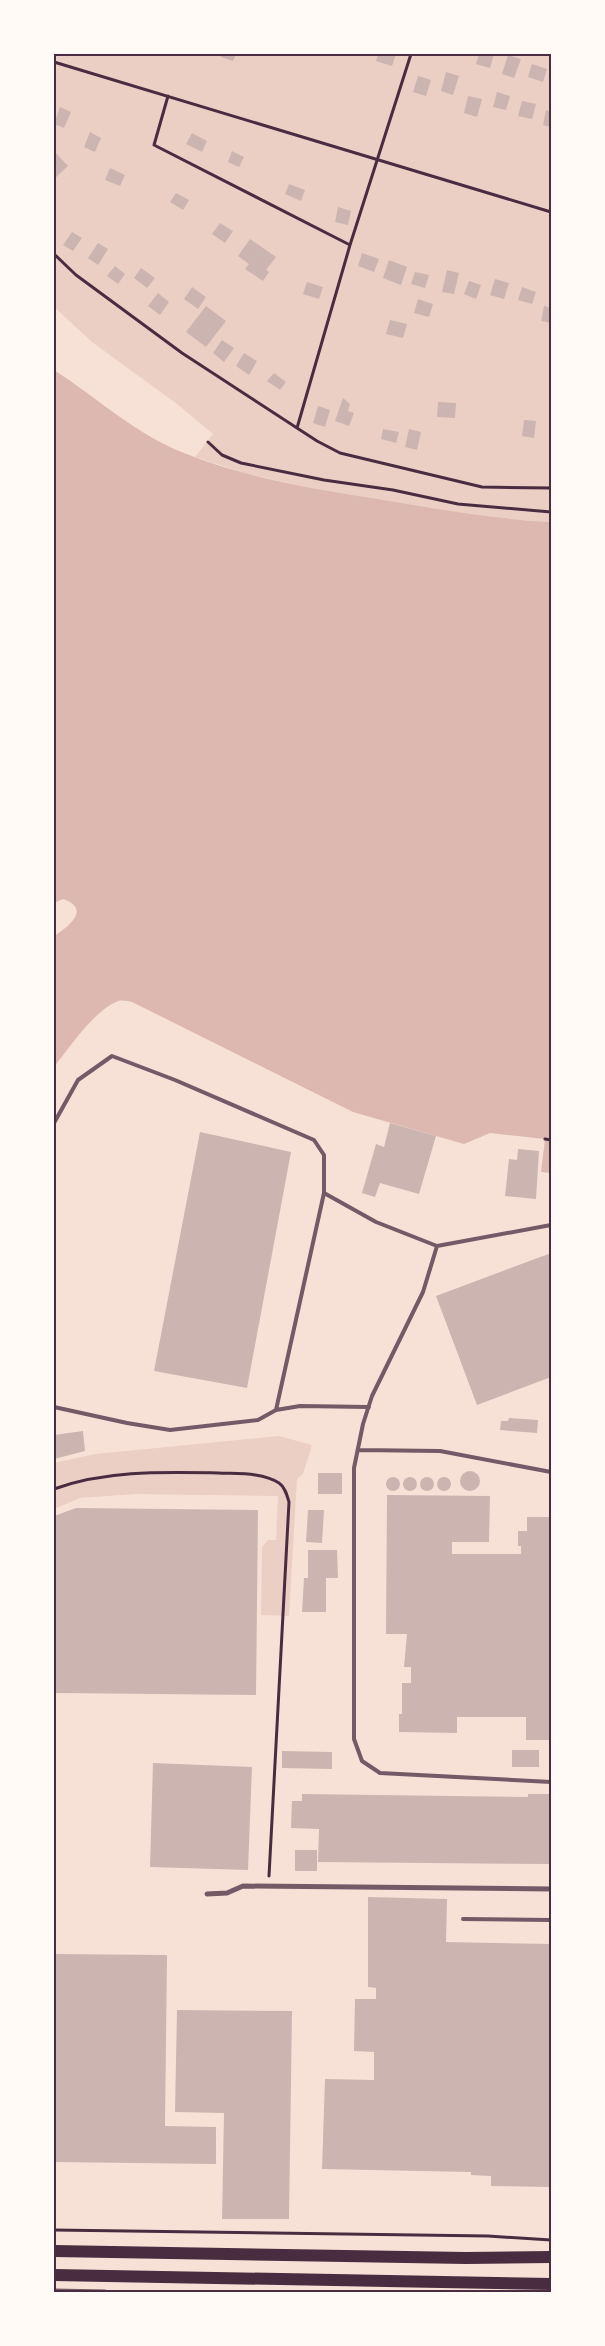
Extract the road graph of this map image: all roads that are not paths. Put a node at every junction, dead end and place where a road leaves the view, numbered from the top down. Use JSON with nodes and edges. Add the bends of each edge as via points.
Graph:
{"nodes":[{"id":1,"x":54,"y":1123,"type":"edge"},
{"id":2,"x":324,"y":1193,"type":"junction"},
{"id":3,"x":551,"y":1225,"type":"edge"},
{"id":4,"x":437,"y":1246,"type":"junction"},
{"id":5,"x":54,"y":1407,"type":"edge"},
{"id":6,"x":369,"y":1407,"type":"junction"},
{"id":7,"x":276,"y":1410,"type":"junction"},
{"id":8,"x":358,"y":1450,"type":"junction"},
{"id":9,"x":551,"y":1472,"type":"edge"},
{"id":10,"x":551,"y":1782,"type":"edge"},
{"id":11,"x":551,"y":1889,"type":"edge"},
{"id":12,"x":207,"y":1894,"type":"dead end"},
{"id":13,"x":463,"y":1919,"type":"dead end"},
{"id":14,"x":551,"y":1920,"type":"edge"},
{"id":15,"x":54,"y":2250,"type":"edge"},
{"id":16,"x":551,"y":2257,"type":"edge"},
{"id":17,"x":54,"y":2275,"type":"edge"},
{"id":18,"x":551,"y":2284,"type":"edge"},
{"id":19,"x":54,"y":2291,"type":"edge"},
{"id":20,"x":94,"y":2292,"type":"edge"},
{"id":21,"x":105,"y":2292,"type":"edge"}],
"edges":[{"from":1,"to":2,"type":"lane","via":[[78,1080],[112,1056],[314,1140],[324,1155]]},
{"from":2,"to":4,"type":"lane","via":[[376,1222]]},
{"from":2,"to":7,"type":"lane"},
{"from":3,"to":4,"type":"lane"},
{"from":4,"to":6,"type":"lane","via":[[423,1292]]},
{"from":5,"to":7,"type":"lane","via":[[170,1430],[258,1420]]},
{"from":6,"to":7,"type":"lane","via":[[300,1406]]},
{"from":6,"to":8,"type":"lane"},
{"from":8,"to":9,"type":"lane","via":[[440,1451]]},
{"from":8,"to":10,"type":"lane","via":[[354,1468],[354,1739],[362,1761],[380,1773]]},
{"from":11,"to":12,"type":"street","via":[[243,1886],[227,1893]]},
{"from":13,"to":14,"type":"lane"},
{"from":15,"to":16,"type":"main road"},
{"from":17,"to":18,"type":"main road"},
{"from":19,"to":20,"type":"street"},
{"from":20,"to":21,"type":"street"}]}
